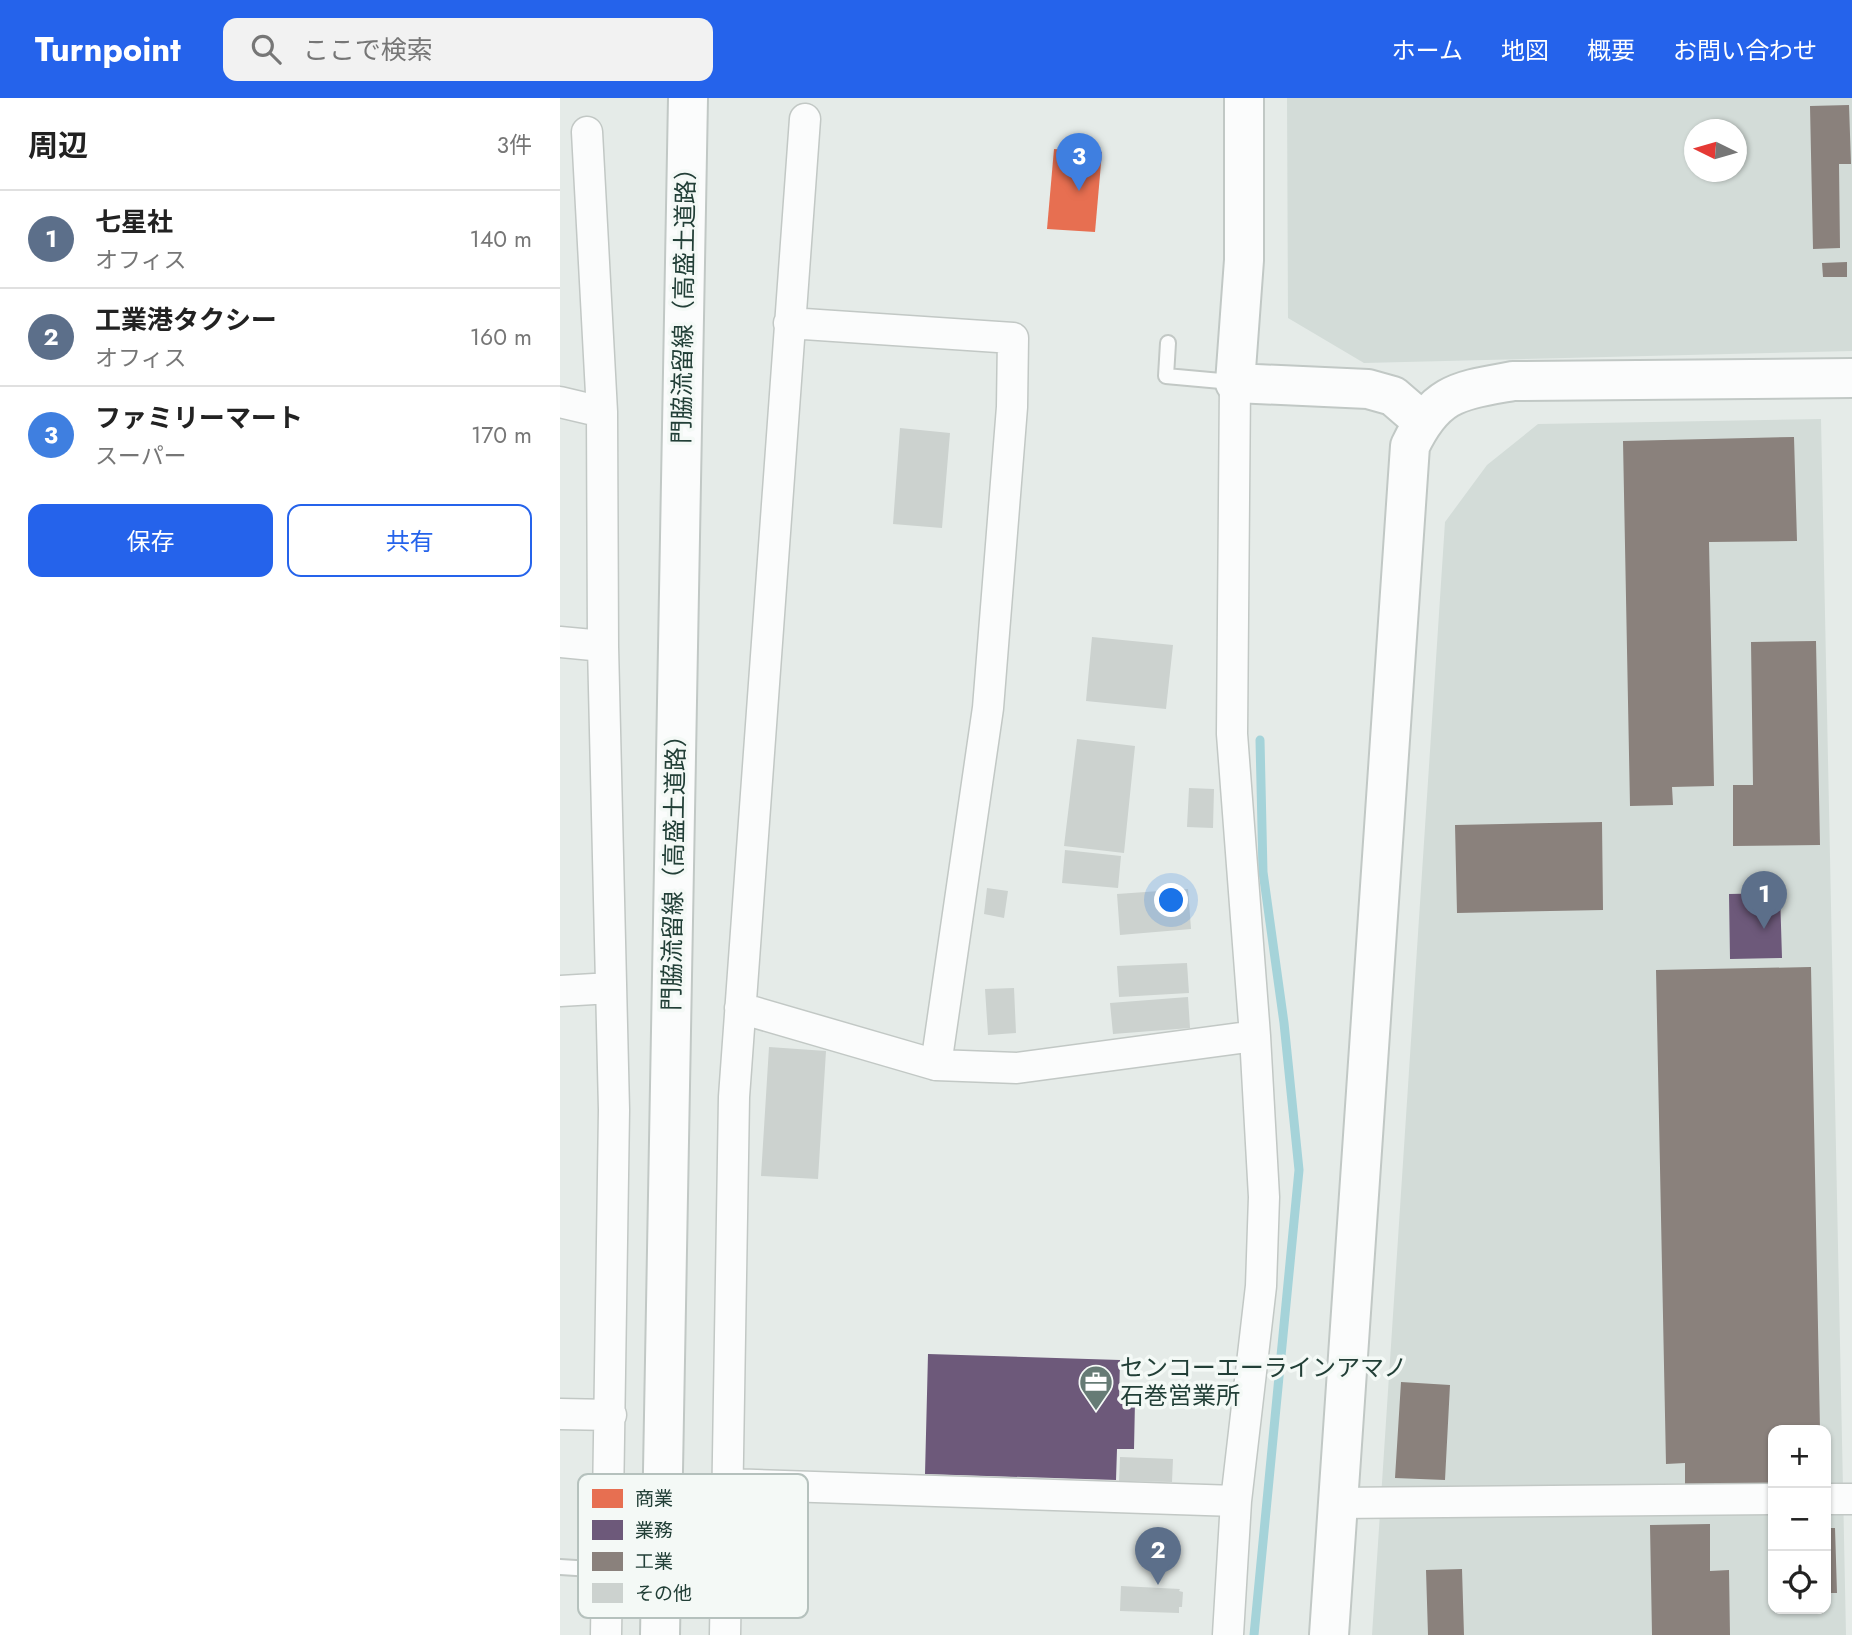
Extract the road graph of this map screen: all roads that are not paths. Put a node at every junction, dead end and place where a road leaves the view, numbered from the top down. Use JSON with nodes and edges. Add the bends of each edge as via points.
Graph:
{"nodes":[{"id":1,"x":1244,"y":98,"type":"edge"},
{"id":2,"x":687,"y":112,"type":"edge"},
{"id":3,"x":805,"y":119,"type":"dead end"},
{"id":4,"x":587,"y":132,"type":"dead end"},
{"id":5,"x":789,"y":323,"type":"junction"},
{"id":6,"x":1168,"y":343,"type":"dead end"},
{"id":7,"x":1852,"y":378,"type":"edge"},
{"id":8,"x":1235,"y":383,"type":"junction"},
{"id":9,"x":560,"y":402,"type":"edge"},
{"id":10,"x":602,"y":412,"type":"junction"},
{"id":11,"x":1422,"y":421,"type":"junction"},
{"id":12,"x":560,"y":642,"type":"edge"},
{"id":13,"x":603,"y":646,"type":"junction"},
{"id":14,"x":611,"y":988,"type":"junction"},
{"id":15,"x":560,"y":991,"type":"edge"},
{"id":16,"x":740,"y":1008,"type":"junction"},
{"id":17,"x":1255,"y":1036,"type":"junction"},
{"id":18,"x":936,"y":1065,"type":"junction"},
{"id":19,"x":560,"y":1414,"type":"edge"},
{"id":20,"x":611,"y":1415,"type":"junction"},
{"id":21,"x":609,"y":1474,"type":"edge"},
{"id":22,"x":663,"y":1474,"type":"edge"},
{"id":23,"x":727,"y":1474,"type":"edge"},
{"id":24,"x":808,"y":1487,"type":"edge"},
{"id":25,"x":1768,"y":1499,"type":"edge"},
{"id":26,"x":1831,"y":1499,"type":"edge"},
{"id":27,"x":1852,"y":1499,"type":"edge"},
{"id":28,"x":1236,"y":1501,"type":"junction"},
{"id":29,"x":1337,"y":1503,"type":"junction"},
{"id":30,"x":560,"y":1567,"type":"edge"},
{"id":31,"x":578,"y":1568,"type":"edge"},
{"id":32,"x":1228,"y":1635,"type":"edge"},
{"id":33,"x":1329,"y":1635,"type":"edge"}],
"edges":[{"from":1,"to":8,"type":"street","via":[[1244,260]]},
{"from":2,"to":22,"type":"street","name":"門脇流留線（高盛土道路）"},
{"from":3,"to":5,"type":"street"},
{"from":4,"to":10,"type":"street"},
{"from":5,"to":16,"type":"street"},
{"from":5,"to":18,"type":"street","via":[[1013,338],[1012,407],[988,708]]},
{"from":6,"to":8,"type":"lane","via":[[1166,376]]},
{"from":7,"to":11,"type":"street","via":[[1513,381],[1447,398]]},
{"from":8,"to":11,"type":"street","via":[[1367,389],[1394,396]]},
{"from":8,"to":17,"type":"street","via":[[1232,734]]},
{"from":9,"to":10,"type":"street"},
{"from":10,"to":13,"type":"street"},
{"from":11,"to":29,"type":"street","via":[[1409,446]]},
{"from":12,"to":13,"type":"street"},
{"from":13,"to":14,"type":"street"},
{"from":14,"to":15,"type":"street"},
{"from":14,"to":20,"type":"street"},
{"from":16,"to":18,"type":"street"},
{"from":16,"to":23,"type":"street","via":[[734,1097]]},
{"from":17,"to":18,"type":"street","via":[[1017,1068]]},
{"from":17,"to":28,"type":"street","via":[[1264,1197],[1261,1286]]},
{"from":19,"to":20,"type":"street"},
{"from":20,"to":21,"type":"street"},
{"from":24,"to":28,"type":"street"},
{"from":25,"to":29,"type":"street"},
{"from":26,"to":27,"type":"street"},
{"from":28,"to":32,"type":"street"},
{"from":29,"to":33,"type":"street"},
{"from":30,"to":31,"type":"lane"}]}
